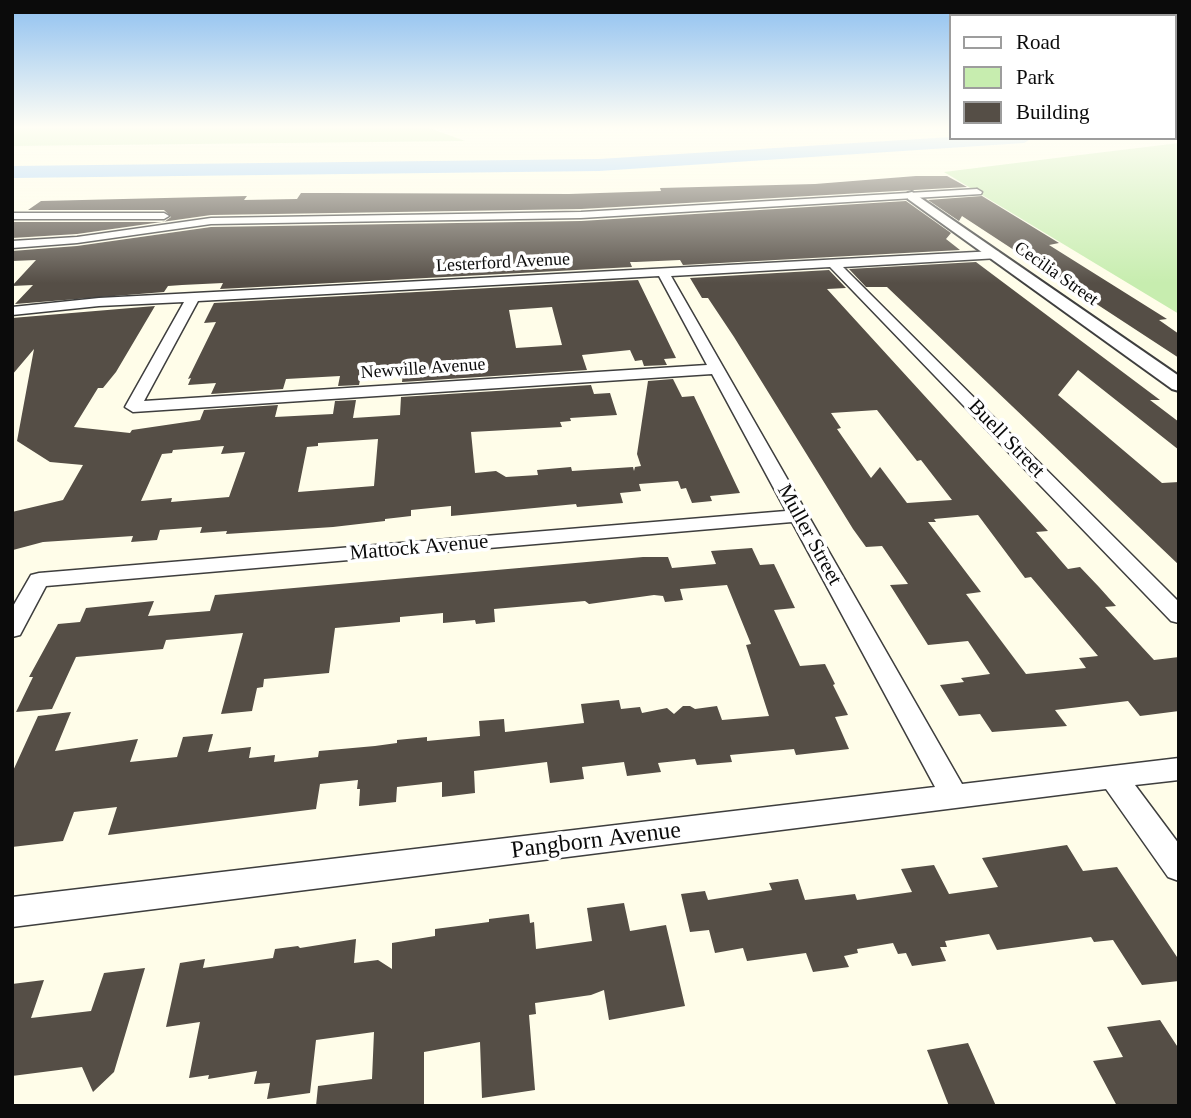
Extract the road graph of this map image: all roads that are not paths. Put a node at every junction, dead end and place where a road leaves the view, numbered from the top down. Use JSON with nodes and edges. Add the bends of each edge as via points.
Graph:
{"nodes":[{"id":1,"x":977,"y":192,"type":"dead end"},
{"id":2,"x":912,"y":196,"type":"junction"},
{"id":3,"x":12,"y":216,"type":"edge"},
{"id":4,"x":181,"y":224,"type":"junction"},
{"id":5,"x":12,"y":245,"type":"edge"},
{"id":6,"x":995,"y":255,"type":"junction"},
{"id":7,"x":833,"y":263,"type":"junction"},
{"id":8,"x":663,"y":272,"type":"junction"},
{"id":9,"x":192,"y":297,"type":"junction"},
{"id":10,"x":12,"y":312,"type":"edge"},
{"id":11,"x":717,"y":369,"type":"junction"},
{"id":12,"x":1179,"y":385,"type":"edge"},
{"id":13,"x":798,"y":516,"type":"junction"},
{"id":14,"x":1179,"y":616,"type":"edge"},
{"id":15,"x":12,"y":629,"type":"edge"},
{"id":16,"x":1179,"y":769,"type":"edge"},
{"id":17,"x":1113,"y":777,"type":"junction"},
{"id":18,"x":955,"y":797,"type":"junction"},
{"id":19,"x":1179,"y":868,"type":"edge"},
{"id":20,"x":12,"y":912,"type":"edge"}],
"edges":[{"from":1,"to":2,"type":"street"},
{"from":2,"to":4,"type":"street","via":[[581,215]]},
{"from":2,"to":6,"type":"street","name":"Cecilia Street"},
{"from":3,"to":4,"type":"street","via":[[172,216]]},
{"from":4,"to":5,"type":"street"},
{"from":6,"to":7,"type":"street","name":"Lesterford Avenue"},
{"from":6,"to":12,"type":"street","name":"Cecilia Street"},
{"from":7,"to":8,"type":"street","name":"Lesterford Avenue"},
{"from":7,"to":14,"type":"street","name":"Buell Street"},
{"from":8,"to":9,"type":"street","name":"Lesterford Avenue"},
{"from":8,"to":11,"type":"street","name":"Muller Street"},
{"from":9,"to":10,"type":"street","name":"Lesterford Avenue","via":[[73,303]]},
{"from":9,"to":11,"type":"street","name":"Newville Avenue","via":[[133,407]]},
{"from":11,"to":13,"type":"street","name":"Muller Street"},
{"from":13,"to":15,"type":"street","name":"Mattock Avenue","via":[[39,580]]},
{"from":13,"to":18,"type":"street","name":"Muller Street"},
{"from":16,"to":17,"type":"street","name":"Pangborn Avenue"},
{"from":17,"to":18,"type":"street","name":"Pangborn Avenue"},
{"from":17,"to":19,"type":"street"},
{"from":18,"to":20,"type":"street","name":"Pangborn Avenue"}]}
